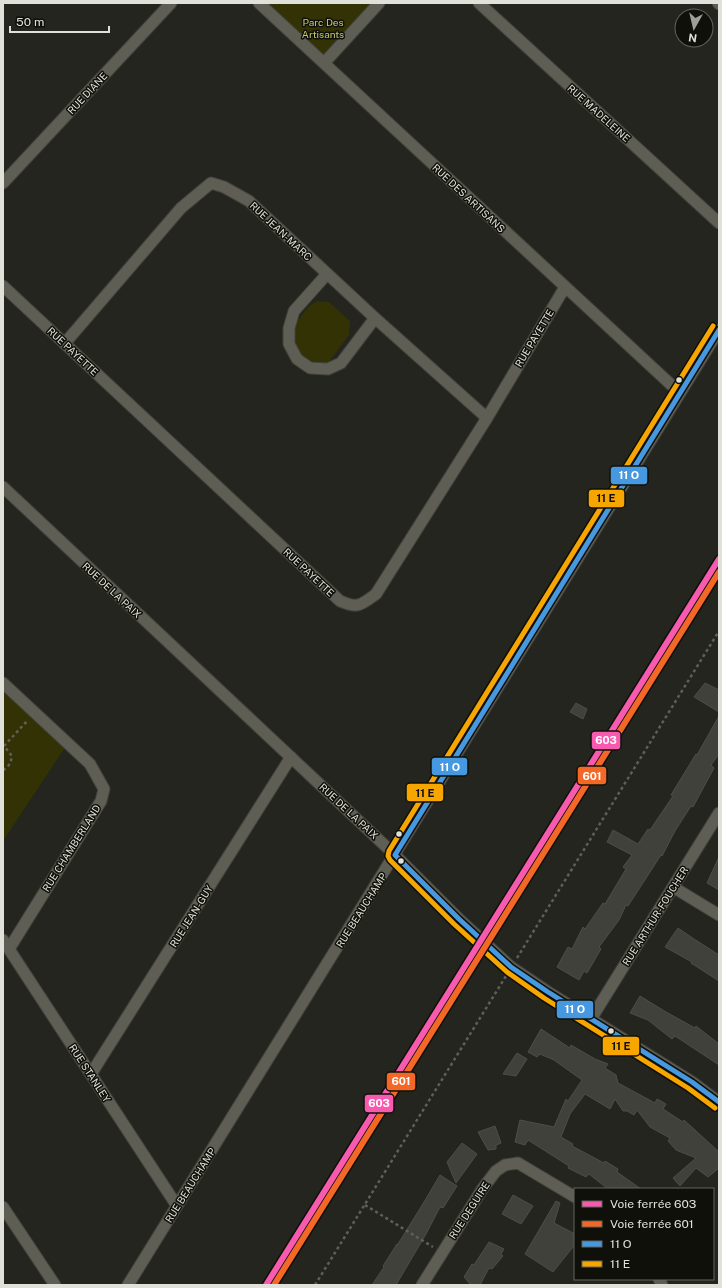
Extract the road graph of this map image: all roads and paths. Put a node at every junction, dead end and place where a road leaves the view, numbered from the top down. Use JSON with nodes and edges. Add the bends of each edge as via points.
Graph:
{"nodes":[{"id":1,"x":171,"y":3,"type":"edge"},
{"id":2,"x":259,"y":3,"type":"edge"},
{"id":3,"x":380,"y":3,"type":"edge"},
{"id":4,"x":479,"y":3,"type":"edge"},
{"id":5,"x":324,"y":63,"type":"junction"},
{"id":6,"x":3,"y":183,"type":"edge"},
{"id":7,"x":719,"y":223,"type":"edge"},
{"id":8,"x":327,"y":274,"type":"junction"},
{"id":9,"x":3,"y":286,"type":"edge"},
{"id":10,"x":565,"y":287,"type":"junction"},
{"id":11,"x":375,"y":318,"type":"junction"},
{"id":12,"x":719,"y":330,"type":"edge"},
{"id":13,"x":65,"y":342,"type":"junction"},
{"id":14,"x":680,"y":393,"type":"junction"},
{"id":15,"x":487,"y":418,"type":"junction"},
{"id":16,"x":3,"y":488,"type":"edge"},
{"id":17,"x":3,"y":683,"type":"edge"},
{"id":18,"x":35,"y":712,"type":"junction"},
{"id":19,"x":292,"y":757,"type":"junction"},
{"id":20,"x":3,"y":770,"type":"edge"},
{"id":21,"x":719,"y":813,"type":"edge"},
{"id":22,"x":395,"y":855,"type":"junction"},
{"id":23,"x":673,"y":886,"type":"junction"},
{"id":24,"x":719,"y":915,"type":"edge"},
{"id":25,"x":6,"y":945,"type":"edge"},
{"id":26,"x":591,"y":1019,"type":"junction"},
{"id":27,"x":90,"y":1074,"type":"junction"},
{"id":28,"x":719,"y":1102,"type":"edge"},
{"id":29,"x":574,"y":1196,"type":"edge"},
{"id":30,"x":177,"y":1206,"type":"junction"},
{"id":31,"x":365,"y":1206,"type":"dead end"},
{"id":32,"x":3,"y":1208,"type":"edge"},
{"id":33,"x":442,"y":1252,"type":"junction"},
{"id":34,"x":55,"y":1285,"type":"edge"},
{"id":35,"x":128,"y":1285,"type":"edge"},
{"id":36,"x":422,"y":1285,"type":"edge"}],
"edges":[{"from":1,"to":6,"type":"street","name":"RUE DIANE"},
{"from":2,"to":5,"type":"street","name":"RUE DES ARTISANS"},
{"from":3,"to":5,"type":"street"},
{"from":4,"to":7,"type":"street","name":"RUE MADELEINE"},
{"from":5,"to":10,"type":"street","name":"RUE DES ARTISANS"},
{"from":8,"to":11,"type":"street","name":"RUE JEAN-MARC"},
{"from":8,"to":11,"type":"street","via":[[294,311],[289,328],[289,344],[298,359],[310,368],[328,369],[341,363]]},
{"from":8,"to":13,"type":"street","name":"RUE JEAN-MARC","via":[[249,201],[224,187],[211,184],[181,208]]},
{"from":9,"to":13,"type":"street","name":"RUE PAYETTE"},
{"from":10,"to":14,"type":"street","name":"RUE DES ARTISANS"},
{"from":10,"to":15,"type":"street","name":"RUE PAYETTE"},
{"from":11,"to":15,"type":"street","name":"RUE JEAN-MARC"},
{"from":12,"to":14,"type":"street","name":"RUE BEAUCHAMP"},
{"from":13,"to":15,"type":"street","name":"RUE PAYETTE","via":[[340,602],[351,606],[363,603],[376,594]]},
{"from":14,"to":22,"type":"street","name":"RUE BEAUCHAMP"},
{"from":16,"to":19,"type":"street","name":"RUE DE LA PAIX"},
{"from":17,"to":18,"type":"street","name":"RUE CHAMBERLAND"},
{"from":18,"to":20,"type":"path","via":[[4,746],[12,756],[9,766]]},
{"from":18,"to":25,"type":"street","name":"RUE CHAMBERLAND","via":[[90,764],[104,789],[101,801]]},
{"from":19,"to":22,"type":"street","name":"RUE DE LA PAIX"},
{"from":19,"to":27,"type":"street","name":"RUE JEAN-GUY"},
{"from":21,"to":23,"type":"street","name":"RUE ARTHUR-FOUCHER"},
{"from":22,"to":26,"type":"street","name":"RUE DE LA PAIX","via":[[511,968]]},
{"from":22,"to":30,"type":"street","name":"RUE BEAUCHAMP"},
{"from":23,"to":24,"type":"street"},
{"from":23,"to":26,"type":"street","name":"RUE ARTHUR-FOUCHER"},
{"from":25,"to":27,"type":"street","name":"RUE STANLEY"},
{"from":26,"to":28,"type":"street","name":"RUE DE LA PAIX","via":[[692,1082]]},
{"from":27,"to":30,"type":"street","name":"RUE STANLEY"},
{"from":29,"to":33,"type":"street","name":"RUE DEGUIRE","via":[[518,1163],[505,1165],[496,1171],[483,1188]]},
{"from":30,"to":35,"type":"street","name":"RUE BEAUCHAMP"},
{"from":31,"to":33,"type":"path"},
{"from":32,"to":34,"type":"street"},
{"from":33,"to":36,"type":"street","name":"RUE DEGUIRE"}]}
